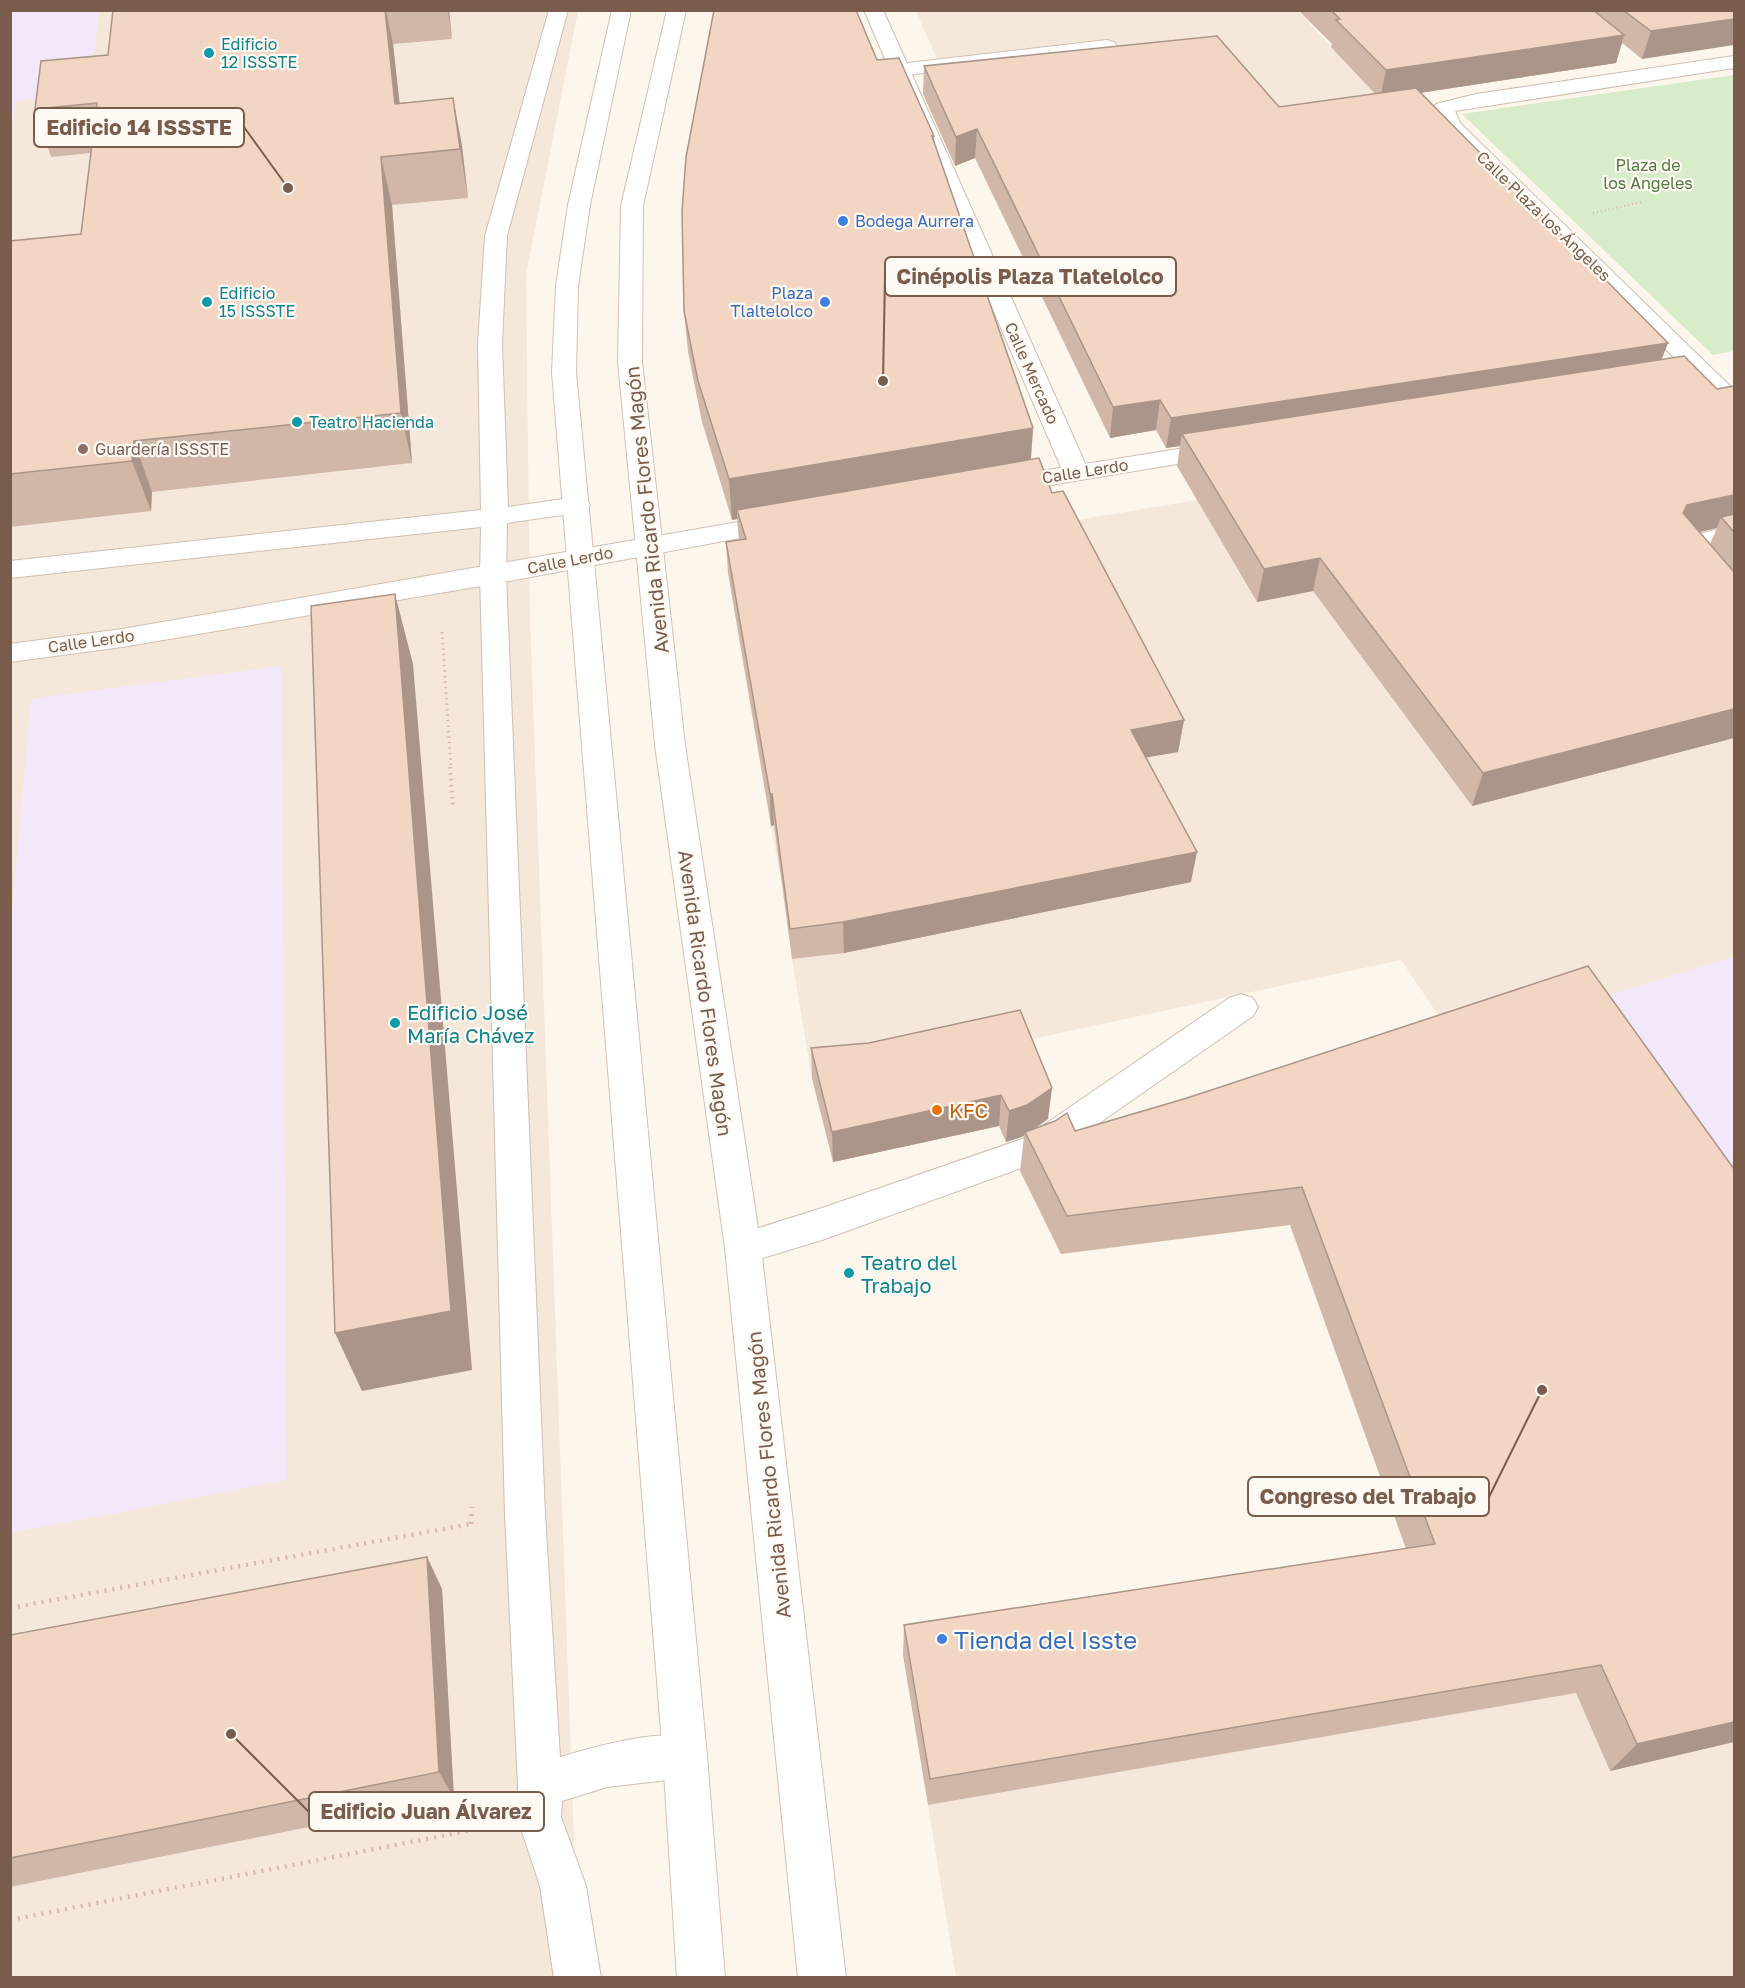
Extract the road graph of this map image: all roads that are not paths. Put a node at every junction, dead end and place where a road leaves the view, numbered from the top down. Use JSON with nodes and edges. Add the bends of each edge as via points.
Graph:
{"nodes":[{"id":1,"x":559,"y":10,"type":"edge"},
{"id":2,"x":622,"y":10,"type":"edge"},
{"id":3,"x":677,"y":10,"type":"edge"},
{"id":4,"x":873,"y":10,"type":"edge"},
{"id":5,"x":972,"y":39,"type":"dead end"},
{"id":6,"x":1107,"y":46,"type":"edge"},
{"id":7,"x":979,"y":60,"type":"junction"},
{"id":8,"x":1628,"y":60,"type":"dead end"},
{"id":9,"x":1734,"y":62,"type":"edge"},
{"id":10,"x":899,"y":70,"type":"junction"},
{"id":11,"x":1646,"y":75,"type":"junction"},
{"id":12,"x":1734,"y":371,"type":"edge"},
{"id":13,"x":1706,"y":375,"type":"junction"},
{"id":14,"x":1671,"y":381,"type":"edge"},
{"id":15,"x":1734,"y":403,"type":"edge"},
{"id":16,"x":1251,"y":445,"type":"edge"},
{"id":17,"x":1076,"y":472,"type":"junction"},
{"id":18,"x":983,"y":488,"type":"edge"},
{"id":19,"x":578,"y":505,"type":"junction"},
{"id":20,"x":495,"y":517,"type":"junction"},
{"id":21,"x":810,"y":518,"type":"edge"},
{"id":22,"x":1734,"y":534,"type":"edge"},
{"id":23,"x":648,"y":545,"type":"junction"},
{"id":24,"x":582,"y":557,"type":"junction"},
{"id":25,"x":1706,"y":568,"type":"edge"},
{"id":26,"x":10,"y":570,"type":"edge"},
{"id":27,"x":493,"y":575,"type":"junction"},
{"id":28,"x":10,"y":653,"type":"edge"},
{"id":29,"x":1242,"y":1007,"type":"dead end"},
{"id":30,"x":743,"y":1248,"type":"junction"},
{"id":31,"x":685,"y":1756,"type":"junction"},
{"id":32,"x":539,"y":1802,"type":"junction"},
{"id":33,"x":578,"y":1977,"type":"edge"},
{"id":34,"x":701,"y":1977,"type":"edge"},
{"id":35,"x":822,"y":1977,"type":"edge"}],
"edges":[{"from":1,"to":20,"type":"main road","via":[[496,236],[490,344]]},
{"from":2,"to":19,"type":"main road","via":[[579,205],[567,286],[564,372]]},
{"from":3,"to":23,"type":"main road","name":"Avenida Ricardo Flores Magón","via":[[632,206],[630,362]]},
{"from":4,"to":10,"type":"main road","name":"Calle Mercado"},
{"from":5,"to":7,"type":"main road"},
{"from":6,"to":7,"type":"main road"},
{"from":7,"to":10,"type":"main road"},
{"from":8,"to":11,"type":"main road"},
{"from":9,"to":11,"type":"main road","name":"Calle Plaza los Ángeles"},
{"from":10,"to":17,"type":"main road","name":"Calle Mercado"},
{"from":11,"to":13,"type":"main road","name":"Calle Plaza los Ángeles","via":[[1443,108],[1451,126]]},
{"from":12,"to":13,"type":"main road"},
{"from":13,"to":14,"type":"main road"},
{"from":13,"to":15,"type":"main road"},
{"from":16,"to":17,"type":"main road","name":"Calle Lerdo"},
{"from":17,"to":18,"type":"main road","name":"Calle Lerdo"},
{"from":19,"to":20,"type":"main road"},
{"from":19,"to":24,"type":"main road"},
{"from":20,"to":26,"type":"main road"},
{"from":20,"to":27,"type":"main road"},
{"from":21,"to":23,"type":"main road","name":"Calle Lerdo"},
{"from":22,"to":25,"type":"main road","via":[[1684,545]]},
{"from":23,"to":24,"type":"main road","name":"Calle Lerdo"},
{"from":23,"to":30,"type":"main road","name":"Avenida Ricardo Flores Magón","via":[[670,745]]},
{"from":24,"to":27,"type":"main road","name":"Calle Lerdo"},
{"from":24,"to":31,"type":"main road"},
{"from":27,"to":28,"type":"main road","name":"Calle Lerdo","via":[[122,638]]},
{"from":27,"to":32,"type":"main road","via":[[525,1514]]},
{"from":29,"to":30,"type":"main road","via":[[1037,1148]]},
{"from":30,"to":35,"type":"main road","name":"Avenida Ricardo Flores Magón"},
{"from":31,"to":32,"type":"main road","via":[[607,1766]]},
{"from":31,"to":34,"type":"main road"},
{"from":32,"to":33,"type":"main road","via":[[563,1886]]}]}
